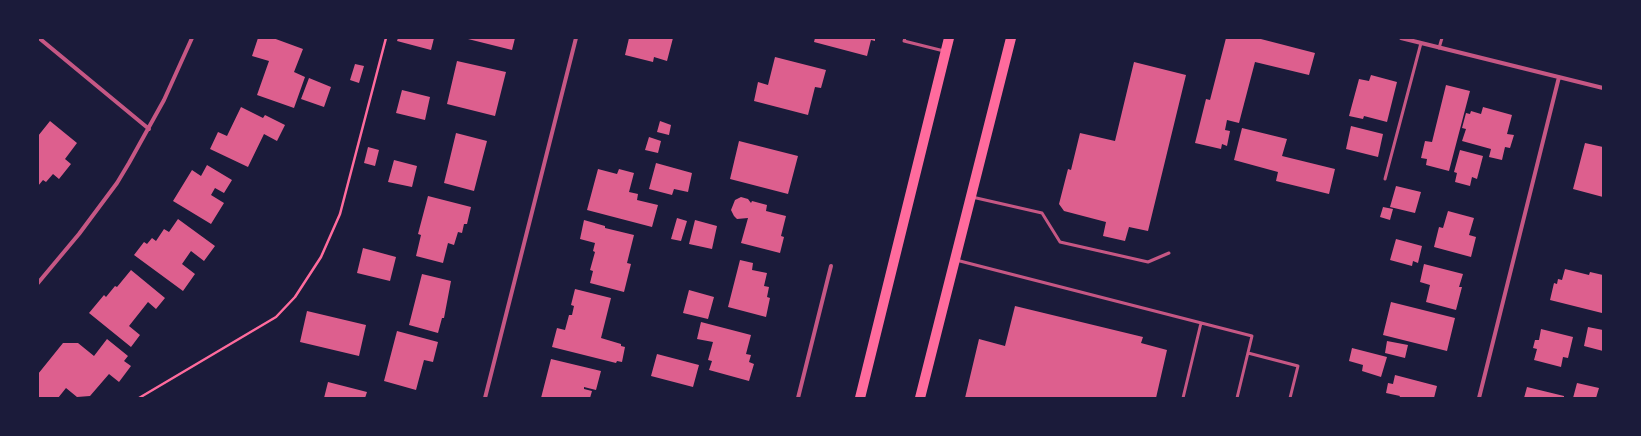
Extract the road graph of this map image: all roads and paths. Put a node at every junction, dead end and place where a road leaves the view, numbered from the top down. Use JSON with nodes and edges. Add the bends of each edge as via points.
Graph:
{"nodes":[{"id":1,"x":39,"y":38,"type":"edge"},
{"id":2,"x":192,"y":38,"type":"edge"},
{"id":3,"x":386,"y":38,"type":"edge"},
{"id":4,"x":576,"y":38,"type":"edge"},
{"id":5,"x":905,"y":38,"type":"edge"},
{"id":6,"x":949,"y":38,"type":"edge"},
{"id":7,"x":1011,"y":38,"type":"edge"},
{"id":8,"x":1401,"y":38,"type":"edge"},
{"id":9,"x":1442,"y":38,"type":"edge"},
{"id":10,"x":1421,"y":43,"type":"junction"},
{"id":11,"x":1439,"y":48,"type":"junction"},
{"id":12,"x":945,"y":51,"type":"junction"},
{"id":13,"x":1559,"y":77,"type":"junction"},
{"id":14,"x":1603,"y":88,"type":"edge"},
{"id":15,"x":149,"y":129,"type":"junction"},
{"id":16,"x":1385,"y":179,"type":"dead end"},
{"id":17,"x":970,"y":196,"type":"junction"},
{"id":18,"x":1169,"y":253,"type":"dead end"},
{"id":19,"x":954,"y":259,"type":"junction"},
{"id":20,"x":832,"y":266,"type":"dead end"},
{"id":21,"x":38,"y":283,"type":"edge"},
{"id":22,"x":1201,"y":323,"type":"junction"},
{"id":23,"x":1248,"y":353,"type":"junction"},
{"id":24,"x":139,"y":398,"type":"edge"},
{"id":25,"x":485,"y":398,"type":"edge"},
{"id":26,"x":798,"y":398,"type":"edge"},
{"id":27,"x":860,"y":398,"type":"edge"},
{"id":28,"x":920,"y":398,"type":"edge"},
{"id":29,"x":1183,"y":398,"type":"edge"},
{"id":30,"x":1237,"y":398,"type":"edge"},
{"id":31,"x":1290,"y":398,"type":"edge"},
{"id":32,"x":1479,"y":398,"type":"edge"}],
"edges":[{"from":1,"to":15,"type":"street"},
{"from":2,"to":15,"type":"street"},
{"from":3,"to":24,"type":"path","via":[[340,214],[321,257],[295,297],[276,317]]},
{"from":4,"to":25,"type":"street"},
{"from":5,"to":12,"type":"lane","via":[[904,41]]},
{"from":6,"to":12,"type":"main road"},
{"from":7,"to":17,"type":"main road"},
{"from":8,"to":10,"type":"street"},
{"from":9,"to":11,"type":"lane"},
{"from":10,"to":11,"type":"street"},
{"from":10,"to":16,"type":"lane"},
{"from":11,"to":13,"type":"street"},
{"from":12,"to":27,"type":"main road"},
{"from":13,"to":14,"type":"street"},
{"from":13,"to":32,"type":"street"},
{"from":15,"to":21,"type":"street","via":[[106,198]]},
{"from":17,"to":18,"type":"lane","via":[[1042,213],[1060,242],[1148,262]]},
{"from":17,"to":19,"type":"main road"},
{"from":19,"to":22,"type":"lane"},
{"from":19,"to":28,"type":"main road"},
{"from":20,"to":26,"type":"street"},
{"from":22,"to":23,"type":"lane","via":[[1252,336]]},
{"from":22,"to":29,"type":"lane"},
{"from":23,"to":30,"type":"lane"},
{"from":23,"to":31,"type":"lane","via":[[1298,366]]}]}
